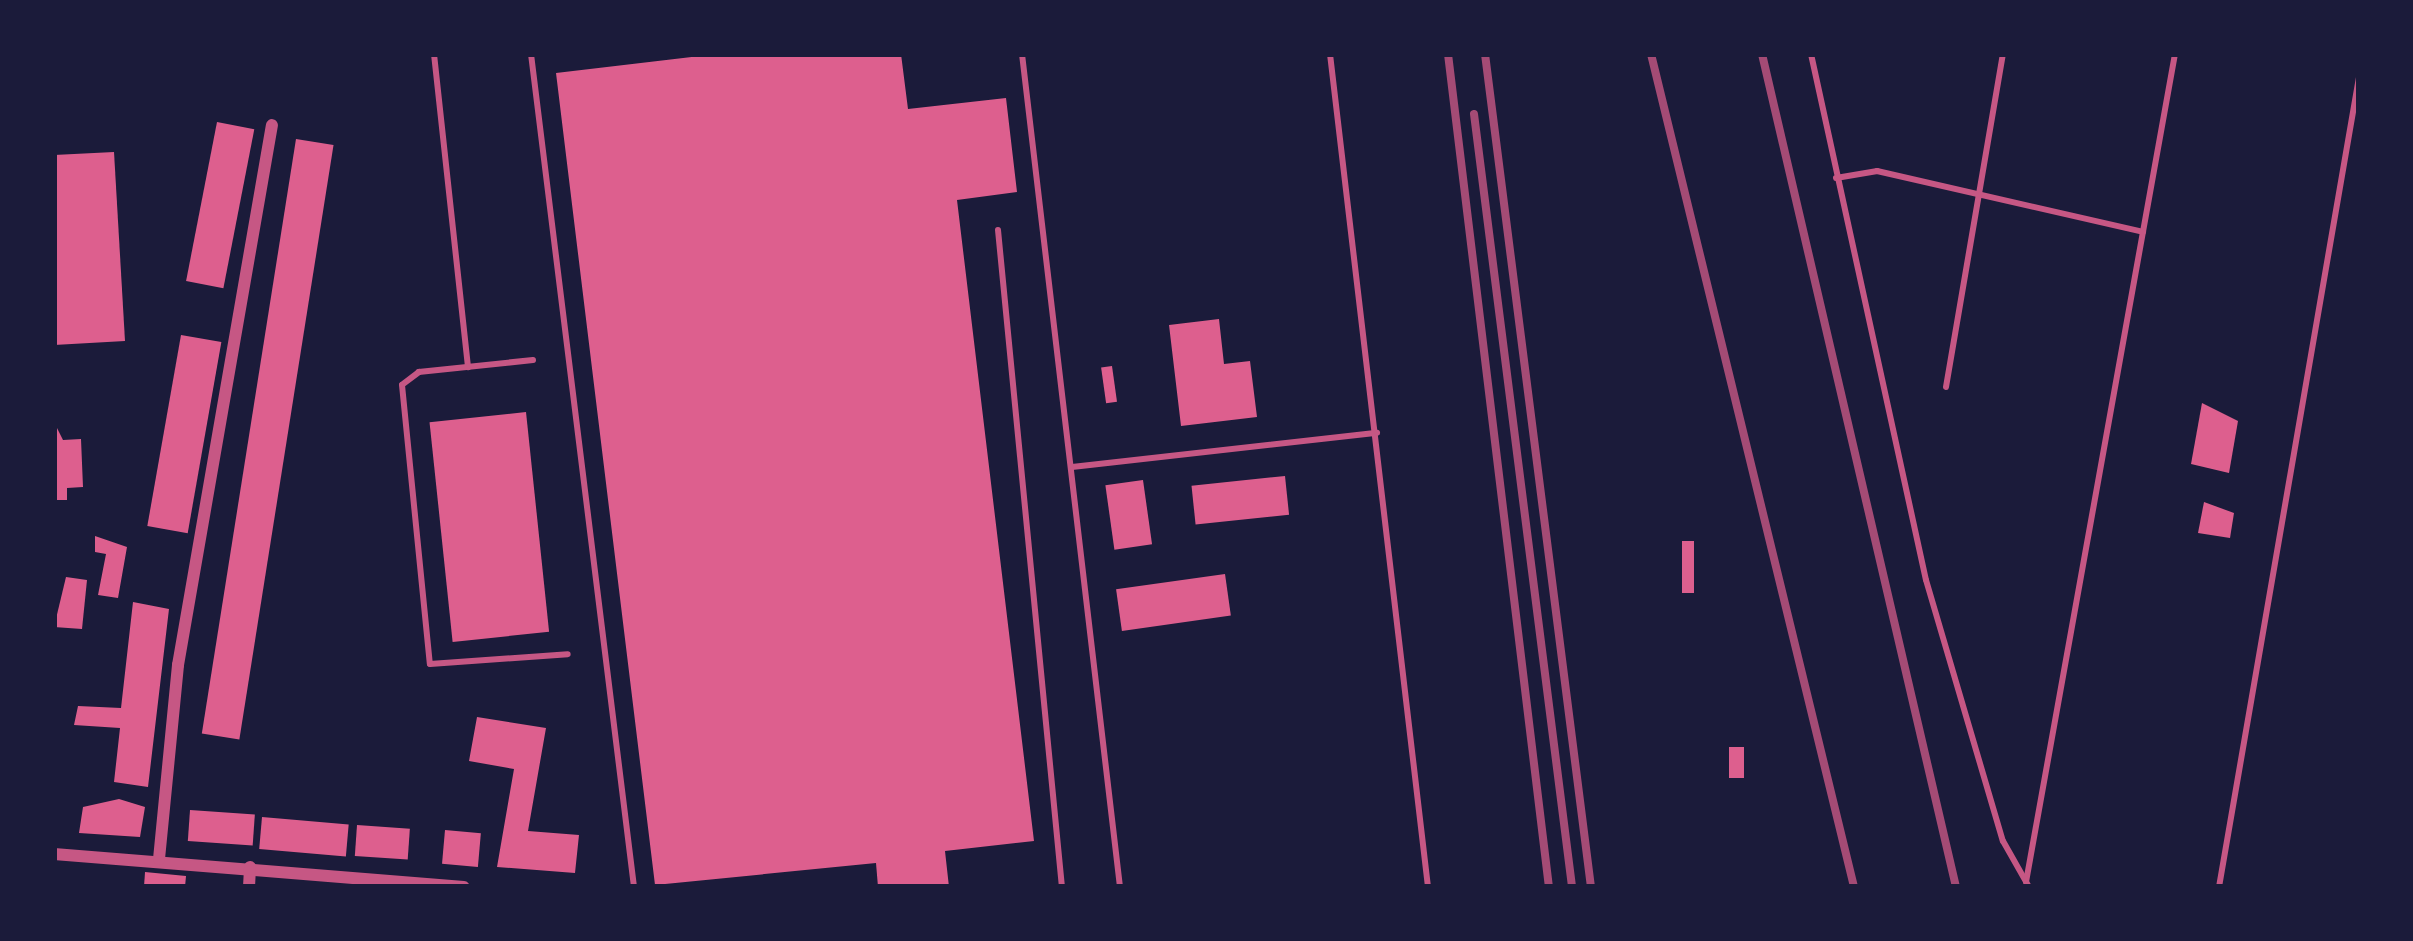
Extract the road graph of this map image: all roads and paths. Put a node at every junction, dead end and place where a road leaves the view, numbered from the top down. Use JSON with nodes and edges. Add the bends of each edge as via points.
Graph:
{"nodes":[{"id":1,"x":434,"y":54,"type":"edge"},
{"id":2,"x":530,"y":54,"type":"edge"},
{"id":3,"x":1022,"y":54,"type":"edge"},
{"id":4,"x":1330,"y":54,"type":"edge"},
{"id":5,"x":1810,"y":54,"type":"edge"},
{"id":6,"x":2003,"y":54,"type":"edge"},
{"id":7,"x":2175,"y":54,"type":"edge"},
{"id":8,"x":2359,"y":77,"type":"edge"},
{"id":9,"x":272,"y":125,"type":"dead end"},
{"id":10,"x":1835,"y":178,"type":"junction"},
{"id":11,"x":1976,"y":193,"type":"junction"},
{"id":12,"x":998,"y":230,"type":"dead end"},
{"id":13,"x":2143,"y":232,"type":"junction"},
{"id":14,"x":533,"y":360,"type":"dead end"},
{"id":15,"x":468,"y":367,"type":"junction"},
{"id":16,"x":1946,"y":387,"type":"dead end"},
{"id":17,"x":1376,"y":433,"type":"junction"},
{"id":18,"x":1072,"y":467,"type":"junction"},
{"id":19,"x":568,"y":654,"type":"dead end"},
{"id":20,"x":54,"y":854,"type":"edge"},
{"id":21,"x":159,"y":860,"type":"junction"},
{"id":22,"x":250,"y":867,"type":"junction"},
{"id":23,"x":2027,"y":885,"type":"edge"},
{"id":24,"x":249,"y":887,"type":"edge"},
{"id":25,"x":464,"y":887,"type":"edge"},
{"id":26,"x":634,"y":887,"type":"edge"},
{"id":27,"x":782,"y":887,"type":"edge"},
{"id":28,"x":850,"y":887,"type":"edge"},
{"id":29,"x":1062,"y":887,"type":"edge"},
{"id":30,"x":1120,"y":887,"type":"edge"},
{"id":31,"x":1428,"y":887,"type":"edge"},
{"id":32,"x":2219,"y":887,"type":"edge"}],
"edges":[{"from":1,"to":15,"type":"lane"},
{"from":2,"to":26,"type":"lane"},
{"from":3,"to":18,"type":"lane"},
{"from":4,"to":17,"type":"lane"},
{"from":5,"to":10,"type":"lane"},
{"from":6,"to":11,"type":"lane"},
{"from":7,"to":13,"type":"lane"},
{"from":8,"to":32,"type":"lane"},
{"from":9,"to":21,"type":"street","via":[[178,665]]},
{"from":10,"to":11,"type":"lane","via":[[1877,171]]},
{"from":10,"to":23,"type":"lane","via":[[1926,580],[2003,841]]},
{"from":11,"to":13,"type":"lane"},
{"from":11,"to":16,"type":"lane"},
{"from":12,"to":29,"type":"lane"},
{"from":13,"to":23,"type":"lane"},
{"from":14,"to":15,"type":"lane"},
{"from":15,"to":19,"type":"lane","via":[[402,385],[430,664]]},
{"from":17,"to":18,"type":"lane"},
{"from":17,"to":31,"type":"lane"},
{"from":18,"to":30,"type":"lane"},
{"from":20,"to":21,"type":"street"},
{"from":21,"to":22,"type":"street"},
{"from":22,"to":24,"type":"street"},
{"from":22,"to":25,"type":"street"},
{"from":27,"to":28,"type":"lane"}]}
